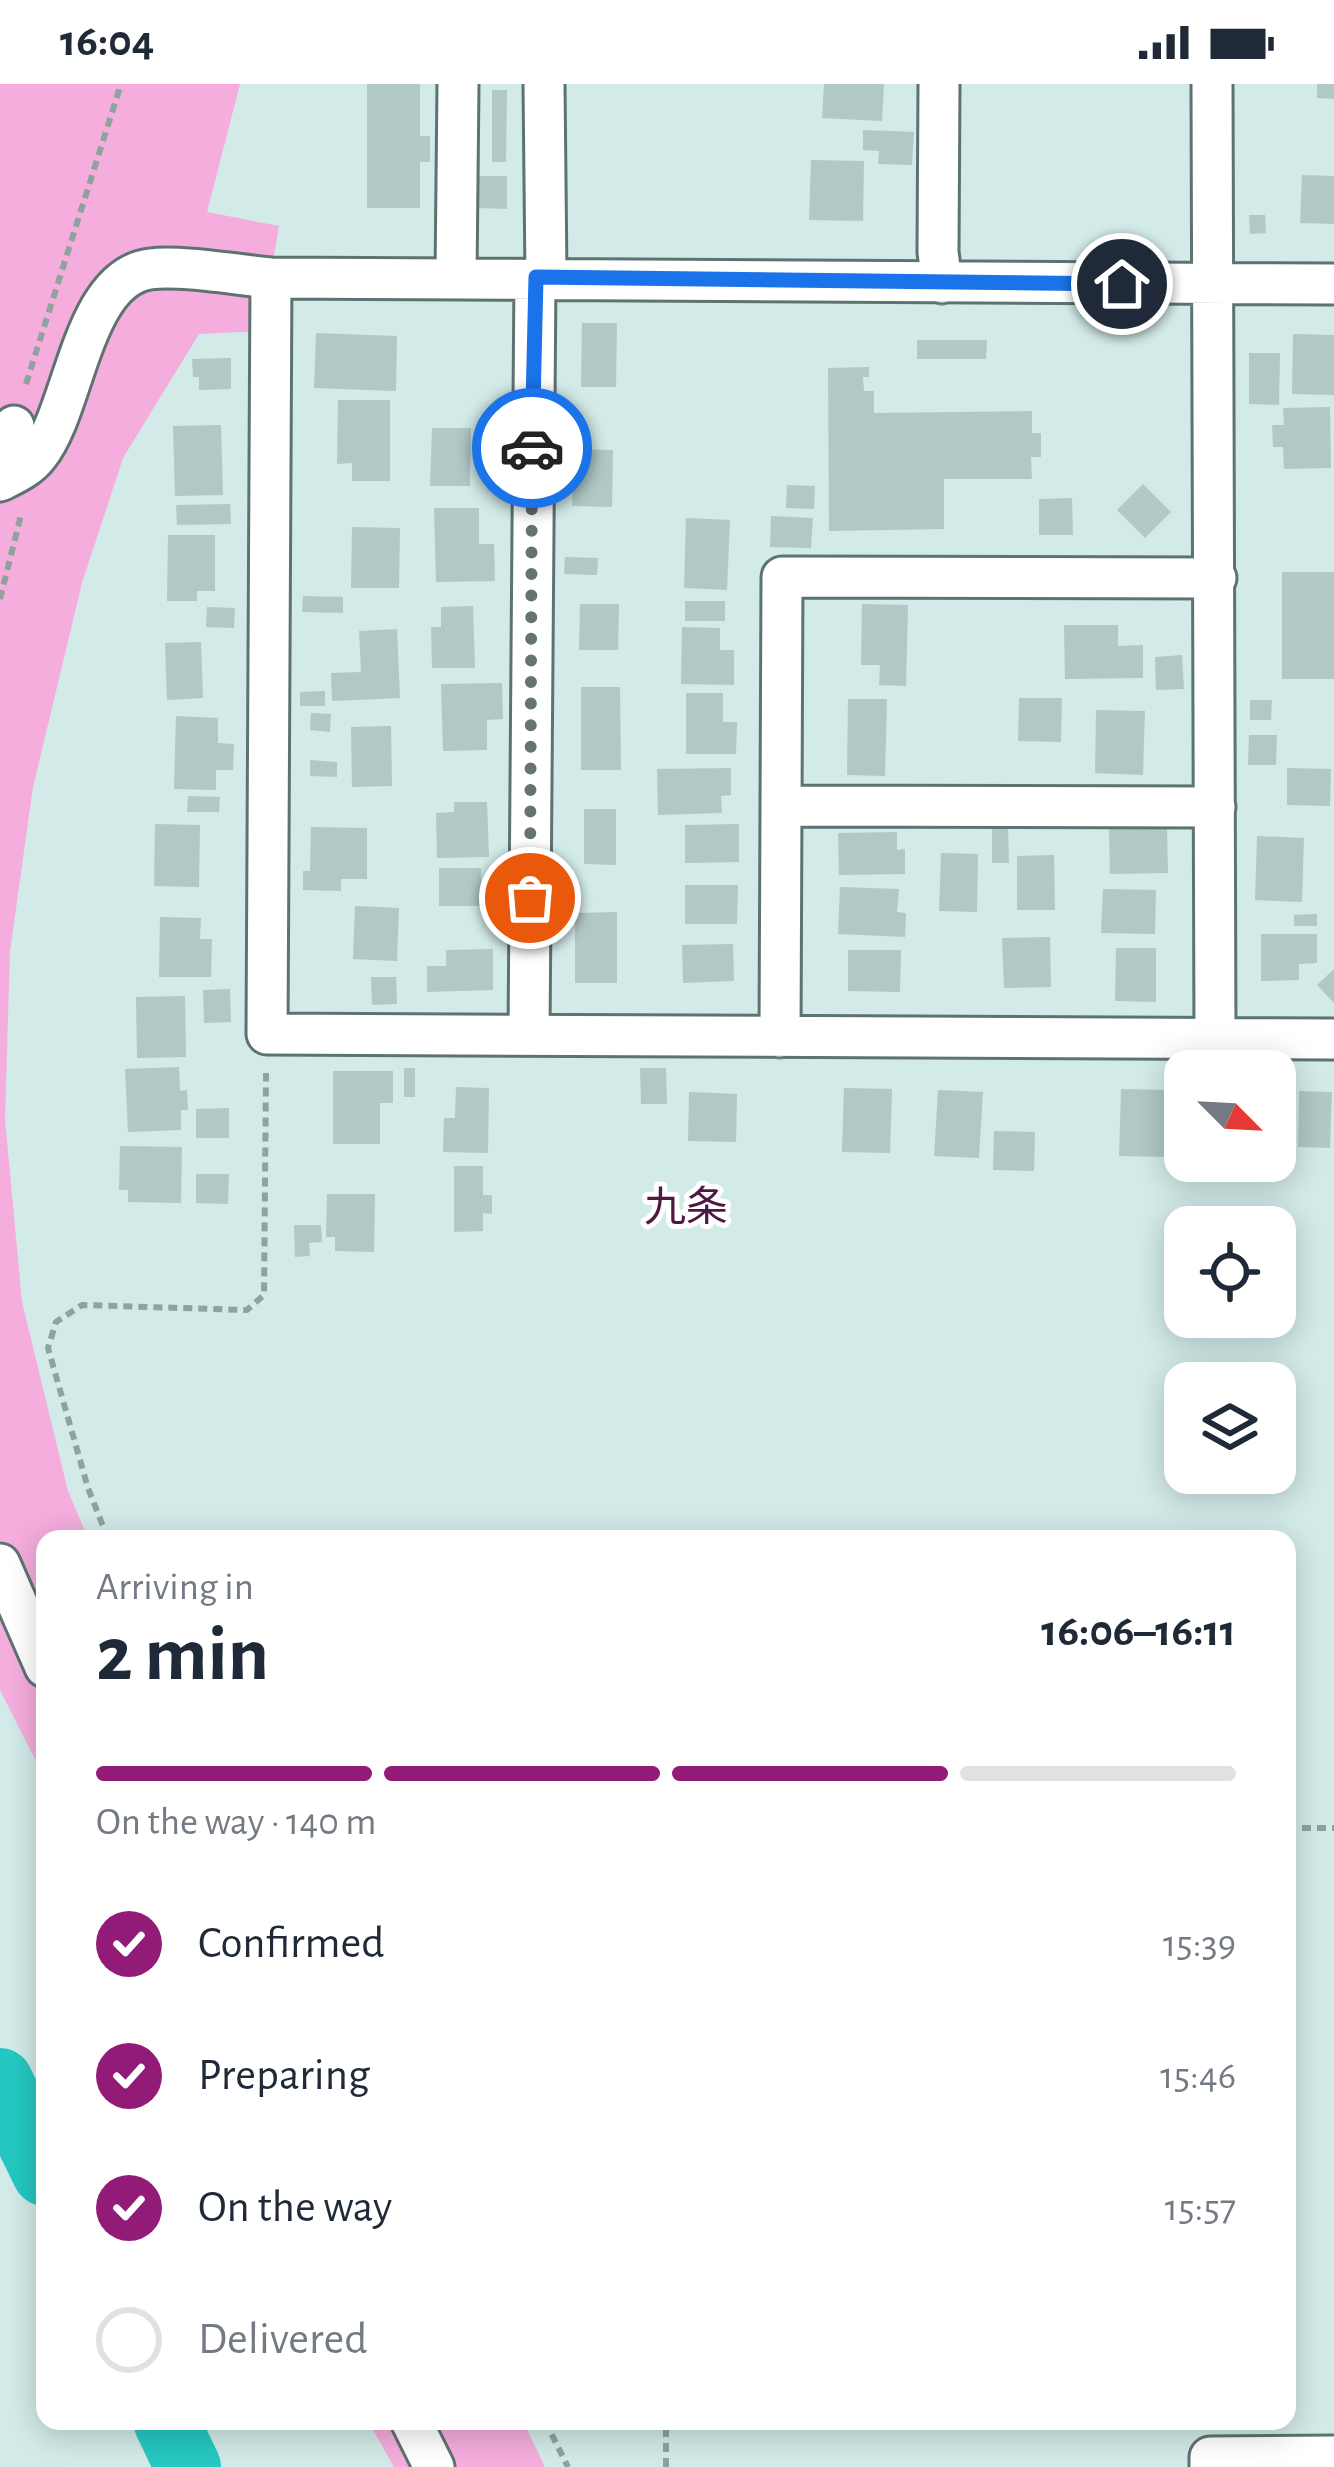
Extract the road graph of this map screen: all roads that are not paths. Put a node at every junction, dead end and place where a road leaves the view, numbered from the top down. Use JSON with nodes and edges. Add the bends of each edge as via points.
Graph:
{"nodes":[{"id":1,"x":458,"y":84,"type":"edge"},
{"id":2,"x":544,"y":84,"type":"edge"},
{"id":3,"x":939,"y":84,"type":"edge"},
{"id":4,"x":1212,"y":84,"type":"edge"},
{"id":5,"x":456,"y":277,"type":"junction"},
{"id":6,"x":541,"y":277,"type":"junction"},
{"id":7,"x":272,"y":278,"type":"junction"},
{"id":8,"x":942,"y":283,"type":"junction"},
{"id":9,"x":1212,"y":284,"type":"junction"},
{"id":10,"x":1334,"y":284,"type":"edge"},
{"id":11,"x":14,"y":426,"type":"road end"},
{"id":12,"x":18,"y":465,"type":"edge"},
{"id":13,"x":0,"y":482,"type":"edge"},
{"id":14,"x":1216,"y":578,"type":"junction"},
{"id":15,"x":781,"y":806,"type":"junction"},
{"id":16,"x":1215,"y":807,"type":"junction"},
{"id":17,"x":529,"y":1034,"type":"junction"},
{"id":18,"x":780,"y":1036,"type":"junction"},
{"id":19,"x":1215,"y":1039,"type":"junction"},
{"id":20,"x":1334,"y":1039,"type":"edge"},
{"id":21,"x":0,"y":1564,"type":"edge"},
{"id":22,"x":36,"y":1646,"type":"edge"},
{"id":23,"x":416,"y":2430,"type":"edge"},
{"id":24,"x":1334,"y":2456,"type":"edge"},
{"id":25,"x":434,"y":2467,"type":"edge"},
{"id":26,"x":1210,"y":2467,"type":"edge"}],
"edges":[{"from":1,"to":5,"type":"street"},
{"from":2,"to":6,"type":"street"},
{"from":3,"to":8,"type":"street"},
{"from":4,"to":9,"type":"street"},
{"from":5,"to":6,"type":"street"},
{"from":5,"to":7,"type":"street"},
{"from":6,"to":8,"type":"street"},
{"from":6,"to":17,"type":"street"},
{"from":7,"to":12,"type":"street","via":[[150,269],[131,275],[111,290]]},
{"from":7,"to":17,"type":"street","via":[[267,1034]]},
{"from":8,"to":9,"type":"street"},
{"from":9,"to":10,"type":"street"},
{"from":9,"to":14,"type":"street"},
{"from":11,"to":12,"type":"street"},
{"from":12,"to":13,"type":"street"},
{"from":14,"to":15,"type":"street","via":[[782,577]]},
{"from":14,"to":16,"type":"street"},
{"from":15,"to":16,"type":"street"},
{"from":15,"to":18,"type":"street"},
{"from":16,"to":19,"type":"street"},
{"from":17,"to":18,"type":"street"},
{"from":18,"to":19,"type":"street"},
{"from":19,"to":20,"type":"street"},
{"from":21,"to":22,"type":"street"},
{"from":23,"to":25,"type":"street"},
{"from":24,"to":26,"type":"street","via":[[1210,2457]]}]}
